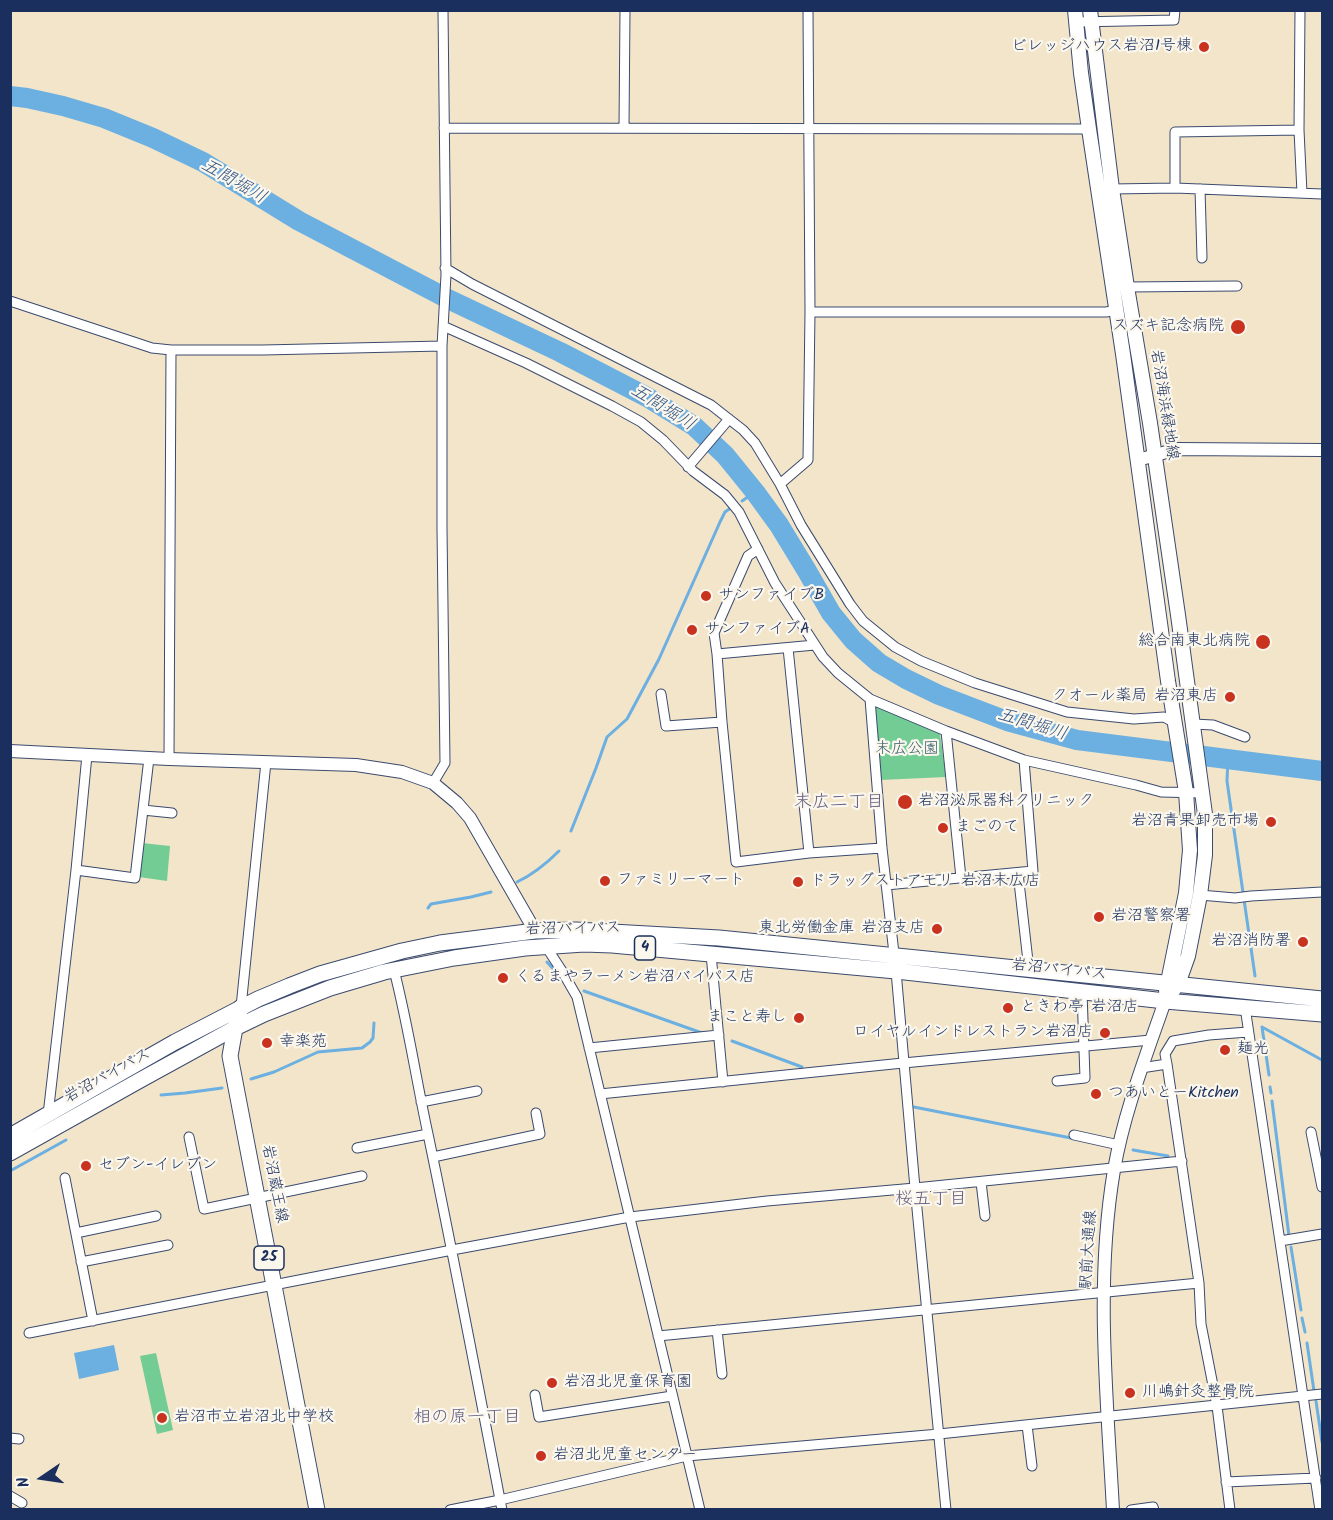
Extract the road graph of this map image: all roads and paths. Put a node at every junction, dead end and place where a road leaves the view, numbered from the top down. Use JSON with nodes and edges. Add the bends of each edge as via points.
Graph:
{"nodes":[{"id":1,"x":443,"y":10,"type":"edge"},
{"id":2,"x":625,"y":10,"type":"edge"},
{"id":3,"x":808,"y":10,"type":"edge"},
{"id":4,"x":1175,"y":10,"type":"edge"},
{"id":5,"x":1300,"y":10,"type":"edge"},
{"id":6,"x":1075,"y":16,"type":"edge"},
{"id":7,"x":1091,"y":16,"type":"edge"},
{"id":8,"x":444,"y":128,"type":"junction"},
{"id":9,"x":624,"y":128,"type":"junction"},
{"id":10,"x":808,"y":129,"type":"junction"},
{"id":11,"x":1089,"y":129,"type":"junction"},
{"id":12,"x":1299,"y":130,"type":"junction"},
{"id":13,"x":1175,"y":188,"type":"junction"},
{"id":14,"x":1112,"y":189,"type":"junction"},
{"id":15,"x":1200,"y":189,"type":"junction"},
{"id":16,"x":1302,"y":194,"type":"junction"},
{"id":17,"x":1323,"y":194,"type":"edge"},
{"id":18,"x":1202,"y":258,"type":"dead end"},
{"id":19,"x":446,"y":272,"type":"junction"},
{"id":20,"x":1237,"y":286,"type":"dead end"},
{"id":21,"x":1127,"y":287,"type":"junction"},
{"id":22,"x":10,"y":301,"type":"edge"},
{"id":23,"x":1117,"y":310,"type":"junction"},
{"id":24,"x":810,"y":312,"type":"junction"},
{"id":25,"x":443,"y":324,"type":"junction"},
{"id":26,"x":442,"y":345,"type":"junction"},
{"id":27,"x":171,"y":350,"type":"junction"},
{"id":28,"x":728,"y":420,"type":"junction"},
{"id":29,"x":1323,"y":450,"type":"edge"},
{"id":30,"x":1154,"y":456,"type":"junction"},
{"id":31,"x":1138,"y":460,"type":"junction"},
{"id":32,"x":691,"y":464,"type":"junction"},
{"id":33,"x":780,"y":484,"type":"junction"},
{"id":34,"x":758,"y":549,"type":"junction"},
{"id":35,"x":815,"y":645,"type":"junction"},
{"id":36,"x":788,"y":648,"type":"junction"},
{"id":37,"x":717,"y":654,"type":"junction"},
{"id":38,"x":661,"y":694,"type":"dead end"},
{"id":39,"x":870,"y":699,"type":"junction"},
{"id":40,"x":722,"y":722,"type":"junction"},
{"id":41,"x":1176,"y":727,"type":"junction"},
{"id":42,"x":1193,"y":728,"type":"junction"},
{"id":43,"x":946,"y":731,"type":"junction"},
{"id":44,"x":1245,"y":737,"type":"dead end"},
{"id":45,"x":10,"y":751,"type":"edge"},
{"id":46,"x":87,"y":755,"type":"junction"},
{"id":47,"x":149,"y":758,"type":"junction"},
{"id":48,"x":169,"y":759,"type":"junction"},
{"id":49,"x":1024,"y":760,"type":"junction"},
{"id":50,"x":266,"y":762,"type":"junction"},
{"id":51,"x":433,"y":783,"type":"junction"},
{"id":52,"x":1185,"y":786,"type":"junction"},
{"id":53,"x":1202,"y":787,"type":"junction"},
{"id":54,"x":143,"y":810,"type":"junction"},
{"id":55,"x":172,"y":813,"type":"dead end"},
{"id":56,"x":882,"y":848,"type":"junction"},
{"id":57,"x":809,"y":853,"type":"junction"},
{"id":58,"x":76,"y":870,"type":"junction"},
{"id":59,"x":1018,"y":873,"type":"junction"},
{"id":60,"x":961,"y":878,"type":"junction"},
{"id":61,"x":886,"y":885,"type":"junction"},
{"id":62,"x":1323,"y":892,"type":"edge"},
{"id":63,"x":1200,"y":895,"type":"junction"},
{"id":64,"x":534,"y":931,"type":"junction"},
{"id":65,"x":546,"y":946,"type":"junction"},
{"id":66,"x":711,"y":954,"type":"junction"},
{"id":67,"x":895,"y":963,"type":"junction"},
{"id":68,"x":394,"y":970,"type":"junction"},
{"id":69,"x":1029,"y":970,"type":"junction"},
{"id":70,"x":1172,"y":984,"type":"junction"},
{"id":71,"x":1082,"y":992,"type":"junction"},
{"id":72,"x":1323,"y":999,"type":"edge"},
{"id":73,"x":1165,"y":1000,"type":"junction"},
{"id":74,"x":1245,"y":1006,"type":"junction"},
{"id":75,"x":241,"y":1007,"type":"junction"},
{"id":76,"x":1323,"y":1014,"type":"edge"},
{"id":77,"x":235,"y":1028,"type":"junction"},
{"id":78,"x":1248,"y":1032,"type":"junction"},
{"id":79,"x":718,"y":1035,"type":"junction"},
{"id":80,"x":1151,"y":1040,"type":"junction"},
{"id":81,"x":1084,"y":1047,"type":"junction"},
{"id":82,"x":589,"y":1048,"type":"junction"},
{"id":83,"x":903,"y":1063,"type":"junction"},
{"id":84,"x":1167,"y":1064,"type":"junction"},
{"id":85,"x":1141,"y":1068,"type":"junction"},
{"id":86,"x":1057,"y":1081,"type":"dead end"},
{"id":87,"x":723,"y":1082,"type":"junction"},
{"id":88,"x":477,"y":1091,"type":"dead end"},
{"id":89,"x":600,"y":1094,"type":"junction"},
{"id":90,"x":421,"y":1102,"type":"junction"},
{"id":91,"x":536,"y":1113,"type":"dead end"},
{"id":92,"x":48,"y":1115,"type":"junction"},
{"id":93,"x":1311,"y":1132,"type":"dead end"},
{"id":94,"x":428,"y":1134,"type":"junction"},
{"id":95,"x":10,"y":1136,"type":"edge"},
{"id":96,"x":1074,"y":1136,"type":"dead end"},
{"id":97,"x":189,"y":1137,"type":"dead end"},
{"id":98,"x":1119,"y":1145,"type":"junction"},
{"id":99,"x":357,"y":1148,"type":"dead end"},
{"id":100,"x":10,"y":1153,"type":"edge"},
{"id":101,"x":432,"y":1157,"type":"junction"},
{"id":102,"x":1182,"y":1161,"type":"junction"},
{"id":103,"x":1114,"y":1168,"type":"junction"},
{"id":104,"x":362,"y":1176,"type":"dead end"},
{"id":105,"x":65,"y":1178,"type":"dead end"},
{"id":106,"x":981,"y":1182,"type":"junction"},
{"id":107,"x":1323,"y":1187,"type":"edge"},
{"id":108,"x":915,"y":1188,"type":"junction"},
{"id":109,"x":258,"y":1198,"type":"junction"},
{"id":110,"x":156,"y":1216,"type":"dead end"},
{"id":111,"x":985,"y":1216,"type":"dead end"},
{"id":112,"x":630,"y":1217,"type":"junction"},
{"id":113,"x":75,"y":1233,"type":"junction"},
{"id":114,"x":1323,"y":1234,"type":"edge"},
{"id":115,"x":1280,"y":1241,"type":"junction"},
{"id":116,"x":168,"y":1245,"type":"dead end"},
{"id":117,"x":452,"y":1250,"type":"junction"},
{"id":118,"x":81,"y":1262,"type":"junction"},
{"id":119,"x":1199,"y":1283,"type":"junction"},
{"id":120,"x":274,"y":1285,"type":"junction"},
{"id":121,"x":1103,"y":1292,"type":"junction"},
{"id":122,"x":927,"y":1310,"type":"junction"},
{"id":123,"x":93,"y":1321,"type":"junction"},
{"id":124,"x":717,"y":1330,"type":"junction"},
{"id":125,"x":29,"y":1333,"type":"dead end"},
{"id":126,"x":658,"y":1336,"type":"junction"},
{"id":127,"x":722,"y":1374,"type":"dead end"},
{"id":128,"x":1323,"y":1394,"type":"edge"},
{"id":129,"x":535,"y":1395,"type":"dead end"},
{"id":130,"x":672,"y":1396,"type":"junction"},
{"id":131,"x":1304,"y":1397,"type":"junction"},
{"id":132,"x":1216,"y":1406,"type":"junction"},
{"id":133,"x":1108,"y":1416,"type":"junction"},
{"id":134,"x":1027,"y":1425,"type":"junction"},
{"id":135,"x":939,"y":1434,"type":"junction"},
{"id":136,"x":687,"y":1456,"type":"junction"},
{"id":137,"x":1032,"y":1466,"type":"dead end"},
{"id":138,"x":1316,"y":1478,"type":"junction"},
{"id":139,"x":1226,"y":1482,"type":"junction"},
{"id":140,"x":10,"y":1496,"type":"edge"},
{"id":141,"x":22,"y":1503,"type":"dead end"},
{"id":142,"x":501,"y":1504,"type":"edge"},
{"id":143,"x":317,"y":1509,"type":"edge"},
{"id":144,"x":450,"y":1509,"type":"edge"},
{"id":145,"x":700,"y":1509,"type":"edge"},
{"id":146,"x":946,"y":1509,"type":"edge"},
{"id":147,"x":1113,"y":1509,"type":"edge"},
{"id":148,"x":1131,"y":1509,"type":"edge"},
{"id":149,"x":1154,"y":1509,"type":"edge"},
{"id":150,"x":1230,"y":1509,"type":"edge"},
{"id":151,"x":1320,"y":1509,"type":"edge"}],
"edges":[{"from":1,"to":8,"type":"street"},
{"from":2,"to":9,"type":"street"},
{"from":3,"to":10,"type":"street"},
{"from":4,"to":7,"type":"street","via":[[1174,20]]},
{"from":5,"to":12,"type":"street"},
{"from":6,"to":7,"type":"street"},
{"from":6,"to":11,"type":"main road","name":"岩沼海浜緑地線"},
{"from":7,"to":14,"type":"main road","name":"岩沼海浜緑地線"},
{"from":8,"to":9,"type":"street"},
{"from":8,"to":19,"type":"street"},
{"from":9,"to":10,"type":"street"},
{"from":10,"to":11,"type":"street"},
{"from":10,"to":24,"type":"street"},
{"from":11,"to":23,"type":"main road","name":"岩沼海浜緑地線"},
{"from":12,"to":13,"type":"street","via":[[1175,132]]},
{"from":12,"to":16,"type":"street"},
{"from":13,"to":14,"type":"street"},
{"from":13,"to":15,"type":"street"},
{"from":14,"to":21,"type":"main road","name":"岩沼海浜緑地線"},
{"from":15,"to":16,"type":"street"},
{"from":15,"to":18,"type":"street"},
{"from":16,"to":17,"type":"street"},
{"from":19,"to":25,"type":"street"},
{"from":19,"to":28,"type":"street","via":[[711,405]]},
{"from":20,"to":21,"type":"street"},
{"from":21,"to":30,"type":"main road","name":"岩沼海浜緑地線"},
{"from":22,"to":27,"type":"street","via":[[153,348]]},
{"from":23,"to":24,"type":"street"},
{"from":23,"to":31,"type":"main road","name":"岩沼海浜緑地線"},
{"from":24,"to":33,"type":"street","via":[[808,460]]},
{"from":25,"to":26,"type":"street"},
{"from":25,"to":32,"type":"street","via":[[641,422]]},
{"from":26,"to":27,"type":"street"},
{"from":26,"to":51,"type":"street","via":[[445,763]]},
{"from":27,"to":48,"type":"street"},
{"from":28,"to":32,"type":"street"},
{"from":28,"to":33,"type":"street","via":[[754,443]]},
{"from":29,"to":30,"type":"street","via":[[1177,449]]},
{"from":30,"to":31,"type":"street"},
{"from":30,"to":42,"type":"main road","name":"岩沼海浜緑地線"},
{"from":31,"to":41,"type":"main road","name":"岩沼海浜緑地線"},
{"from":32,"to":34,"type":"street","via":[[739,512]]},
{"from":33,"to":41,"type":"street","via":[[850,604],[863,621],[895,647],[975,683],[1067,712],[1134,719],[1164,717]]},
{"from":34,"to":35,"type":"street"},
{"from":34,"to":37,"type":"street","via":[[748,556],[714,633]]},
{"from":35,"to":36,"type":"street"},
{"from":35,"to":39,"type":"street","via":[[838,673]]},
{"from":36,"to":37,"type":"street"},
{"from":36,"to":57,"type":"street"},
{"from":37,"to":40,"type":"street"},
{"from":38,"to":40,"type":"street","via":[[666,726]]},
{"from":39,"to":43,"type":"street"},
{"from":39,"to":56,"type":"street"},
{"from":40,"to":57,"type":"street","via":[[736,862]]},
{"from":41,"to":52,"type":"main road","name":"岩沼海浜緑地線"},
{"from":42,"to":44,"type":"street","via":[[1213,725]]},
{"from":42,"to":53,"type":"main road","name":"岩沼海浜緑地線"},
{"from":43,"to":49,"type":"street"},
{"from":43,"to":60,"type":"street"},
{"from":45,"to":46,"type":"street"},
{"from":46,"to":47,"type":"street"},
{"from":46,"to":58,"type":"street"},
{"from":47,"to":48,"type":"street"},
{"from":47,"to":54,"type":"street"},
{"from":48,"to":50,"type":"street"},
{"from":49,"to":52,"type":"street","via":[[1161,792]]},
{"from":49,"to":59,"type":"street","via":[[1033,871]]},
{"from":50,"to":51,"type":"street","via":[[356,765],[402,772]]},
{"from":50,"to":75,"type":"street"},
{"from":51,"to":64,"type":"street","via":[[470,818]]},
{"from":52,"to":53,"type":"street"},
{"from":52,"to":70,"type":"main road","via":[[1190,850]]},
{"from":53,"to":63,"type":"main road","via":[[1206,855]]},
{"from":54,"to":55,"type":"street"},
{"from":54,"to":58,"type":"street","via":[[135,878]]},
{"from":56,"to":57,"type":"street"},
{"from":56,"to":61,"type":"street"},
{"from":58,"to":92,"type":"street"},
{"from":59,"to":60,"type":"street"},
{"from":59,"to":69,"type":"street"},
{"from":60,"to":61,"type":"street"},
{"from":61,"to":67,"type":"street"},
{"from":62,"to":63,"type":"street","via":[[1235,898]]},
{"from":63,"to":70,"type":"main road","via":[[1188,956]]},
{"from":64,"to":65,"type":"street"},
{"from":64,"to":67,"type":"main road","name":"岩沼バイパス","number":"4","via":[[720,938]]},
{"from":64,"to":75,"type":"main road","name":"岩沼バイパス","number":"4","via":[[402,951],[320,974]]},
{"from":65,"to":66,"type":"main road","name":"岩沼バイパス","number":"4","via":[[612,945]]},
{"from":65,"to":68,"type":"main road","name":"岩沼バイパス","number":"4"},
{"from":65,"to":82,"type":"street","via":[[577,997]]},
{"from":66,"to":67,"type":"main road","name":"岩沼バイパス","number":"4"},
{"from":66,"to":79,"type":"street"},
{"from":67,"to":69,"type":"main road","name":"岩沼バイパス","number":"4"},
{"from":67,"to":71,"type":"main road","name":"岩沼バイパス","number":"4"},
{"from":67,"to":83,"type":"street"},
{"from":68,"to":77,"type":"main road","name":"岩沼バイパス","number":"4","via":[[330,988]]},
{"from":68,"to":90,"type":"street"},
{"from":69,"to":70,"type":"main road","name":"岩沼バイパス","number":"4"},
{"from":70,"to":72,"type":"main road","name":"岩沼バイパス","number":"4"},
{"from":70,"to":73,"type":"main road"},
{"from":71,"to":73,"type":"main road","name":"岩沼バイパス","number":"4"},
{"from":71,"to":81,"type":"street"},
{"from":73,"to":74,"type":"main road","name":"岩沼バイパス","number":"4"},
{"from":73,"to":80,"type":"street","name":"駅前大通線"},
{"from":74,"to":76,"type":"main road","name":"岩沼バイパス","number":"4"},
{"from":74,"to":78,"type":"street"},
{"from":75,"to":77,"type":"main road","name":"岩沼蔵王線","number":"25"},
{"from":75,"to":92,"type":"main road","name":"岩沼バイパス","number":"4"},
{"from":77,"to":100,"type":"main road","name":"岩沼バイパス","number":"4"},
{"from":77,"to":109,"type":"main road","name":"岩沼蔵王線","number":"25","via":[[230,1056]]},
{"from":78,"to":84,"type":"street","via":[[1173,1041],[1165,1054]]},
{"from":78,"to":115,"type":"street"},
{"from":79,"to":82,"type":"street"},
{"from":79,"to":87,"type":"street"},
{"from":80,"to":81,"type":"street"},
{"from":80,"to":85,"type":"street","name":"駅前大通線"},
{"from":81,"to":83,"type":"street"},
{"from":81,"to":86,"type":"street","via":[[1085,1078]]},
{"from":82,"to":89,"type":"street"},
{"from":83,"to":87,"type":"street"},
{"from":83,"to":108,"type":"street"},
{"from":84,"to":85,"type":"street"},
{"from":84,"to":102,"type":"street"},
{"from":85,"to":98,"type":"street","name":"駅前大通線"},
{"from":87,"to":89,"type":"street"},
{"from":88,"to":90,"type":"street"},
{"from":89,"to":112,"type":"street"},
{"from":90,"to":94,"type":"street"},
{"from":91,"to":101,"type":"street","via":[[540,1134]]},
{"from":92,"to":95,"type":"main road","name":"岩沼バイパス","number":"4"},
{"from":93,"to":107,"type":"street"},
{"from":94,"to":99,"type":"street"},
{"from":94,"to":101,"type":"street"},
{"from":96,"to":98,"type":"street"},
{"from":97,"to":109,"type":"street","via":[[204,1209]]},
{"from":98,"to":103,"type":"street","name":"駅前大通線"},
{"from":101,"to":117,"type":"street"},
{"from":102,"to":103,"type":"street"},
{"from":102,"to":119,"type":"street"},
{"from":103,"to":106,"type":"street"},
{"from":103,"to":121,"type":"street","name":"駅前大通線"},
{"from":104,"to":109,"type":"street"},
{"from":105,"to":113,"type":"street"},
{"from":106,"to":108,"type":"street"},
{"from":106,"to":111,"type":"street"},
{"from":108,"to":112,"type":"street"},
{"from":108,"to":122,"type":"street"},
{"from":109,"to":120,"type":"main road","name":"岩沼蔵王線","number":"25"},
{"from":110,"to":113,"type":"street"},
{"from":112,"to":117,"type":"street"},
{"from":112,"to":126,"type":"street"},
{"from":113,"to":118,"type":"street"},
{"from":114,"to":115,"type":"street"},
{"from":115,"to":131,"type":"street"},
{"from":116,"to":118,"type":"street"},
{"from":117,"to":120,"type":"street"},
{"from":117,"to":142,"type":"street"},
{"from":118,"to":123,"type":"street"},
{"from":119,"to":121,"type":"street"},
{"from":119,"to":132,"type":"street"},
{"from":120,"to":123,"type":"street"},
{"from":120,"to":143,"type":"main road","name":"岩沼蔵王線","number":"25"},
{"from":121,"to":122,"type":"street"},
{"from":121,"to":133,"type":"street","name":"駅前大通線"},
{"from":122,"to":124,"type":"street"},
{"from":122,"to":135,"type":"street"},
{"from":123,"to":125,"type":"street"},
{"from":124,"to":126,"type":"street"},
{"from":124,"to":127,"type":"street"},
{"from":126,"to":130,"type":"street"},
{"from":128,"to":131,"type":"street"},
{"from":129,"to":130,"type":"street","via":[[539,1417]]},
{"from":130,"to":136,"type":"street"},
{"from":131,"to":132,"type":"street"},
{"from":131,"to":138,"type":"street"},
{"from":132,"to":133,"type":"street"},
{"from":132,"to":139,"type":"street"},
{"from":133,"to":134,"type":"street"},
{"from":133,"to":147,"type":"street","name":"駅前大通線"},
{"from":134,"to":135,"type":"street"},
{"from":134,"to":137,"type":"street"},
{"from":135,"to":136,"type":"street"},
{"from":135,"to":146,"type":"street"},
{"from":136,"to":142,"type":"street"},
{"from":136,"to":145,"type":"street"},
{"from":138,"to":139,"type":"street"},
{"from":138,"to":151,"type":"street"},
{"from":139,"to":150,"type":"street"},
{"from":140,"to":141,"type":"street"},
{"from":142,"to":144,"type":"street"},
{"from":148,"to":149,"type":"street"}]}
